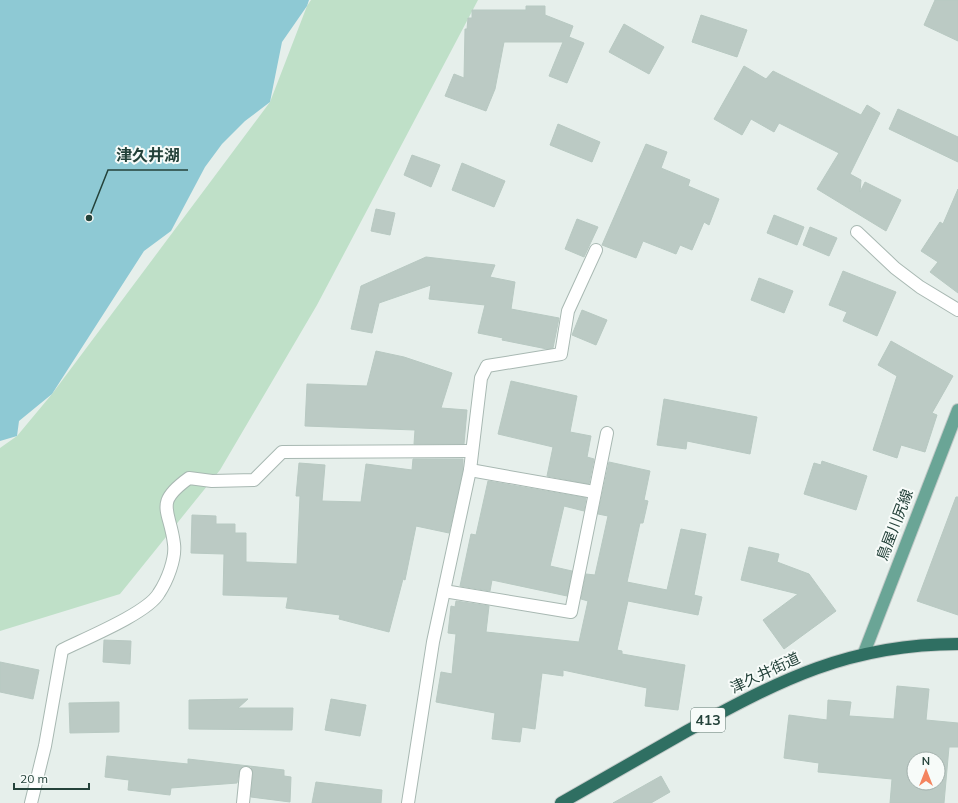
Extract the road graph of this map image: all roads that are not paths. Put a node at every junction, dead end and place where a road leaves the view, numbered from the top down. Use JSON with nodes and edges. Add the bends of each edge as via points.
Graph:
{"nodes":[{"id":1,"x":857,"y":232,"type":"dead end"},
{"id":2,"x":596,"y":250,"type":"dead end"},
{"id":3,"x":958,"y":310,"type":"edge"},
{"id":4,"x":958,"y":410,"type":"edge"},
{"id":5,"x":606,"y":433,"type":"dead end"},
{"id":6,"x":471,"y":451,"type":"junction"},
{"id":7,"x":470,"y":470,"type":"junction"},
{"id":8,"x":594,"y":492,"type":"junction"},
{"id":9,"x":444,"y":591,"type":"junction"},
{"id":10,"x":958,"y":644,"type":"edge"},
{"id":11,"x":864,"y":653,"type":"junction"},
{"id":12,"x":246,"y":773,"type":"dead end"},
{"id":13,"x":31,"y":803,"type":"edge"},
{"id":14,"x":243,"y":803,"type":"edge"},
{"id":15,"x":408,"y":803,"type":"edge"},
{"id":16,"x":560,"y":803,"type":"edge"}],
"edges":[{"from":1,"to":3,"type":"street","via":[[895,268]]},
{"from":2,"to":6,"type":"street","via":[[568,311],[561,354],[487,366],[481,378]]},
{"from":4,"to":11,"type":"main road","name":"鳥屋川尻線"},
{"from":5,"to":8,"type":"street"},
{"from":6,"to":7,"type":"street"},
{"from":6,"to":13,"type":"street","via":[[282,452],[254,480],[212,481],[189,478],[172,490],[166,503],[174,545],[171,564],[159,595],[137,613],[62,650],[45,746]]},
{"from":7,"to":8,"type":"street"},
{"from":7,"to":9,"type":"street"},
{"from":8,"to":9,"type":"street","via":[[571,612]]},
{"from":9,"to":15,"type":"street","via":[[433,642]]},
{"from":10,"to":11,"type":"highway","name":"津久井街道","number":"413","via":[[912,646]]},
{"from":11,"to":16,"type":"highway","name":"津久井街道","number":"413","via":[[811,669],[758,692]]},
{"from":12,"to":14,"type":"street"}]}
